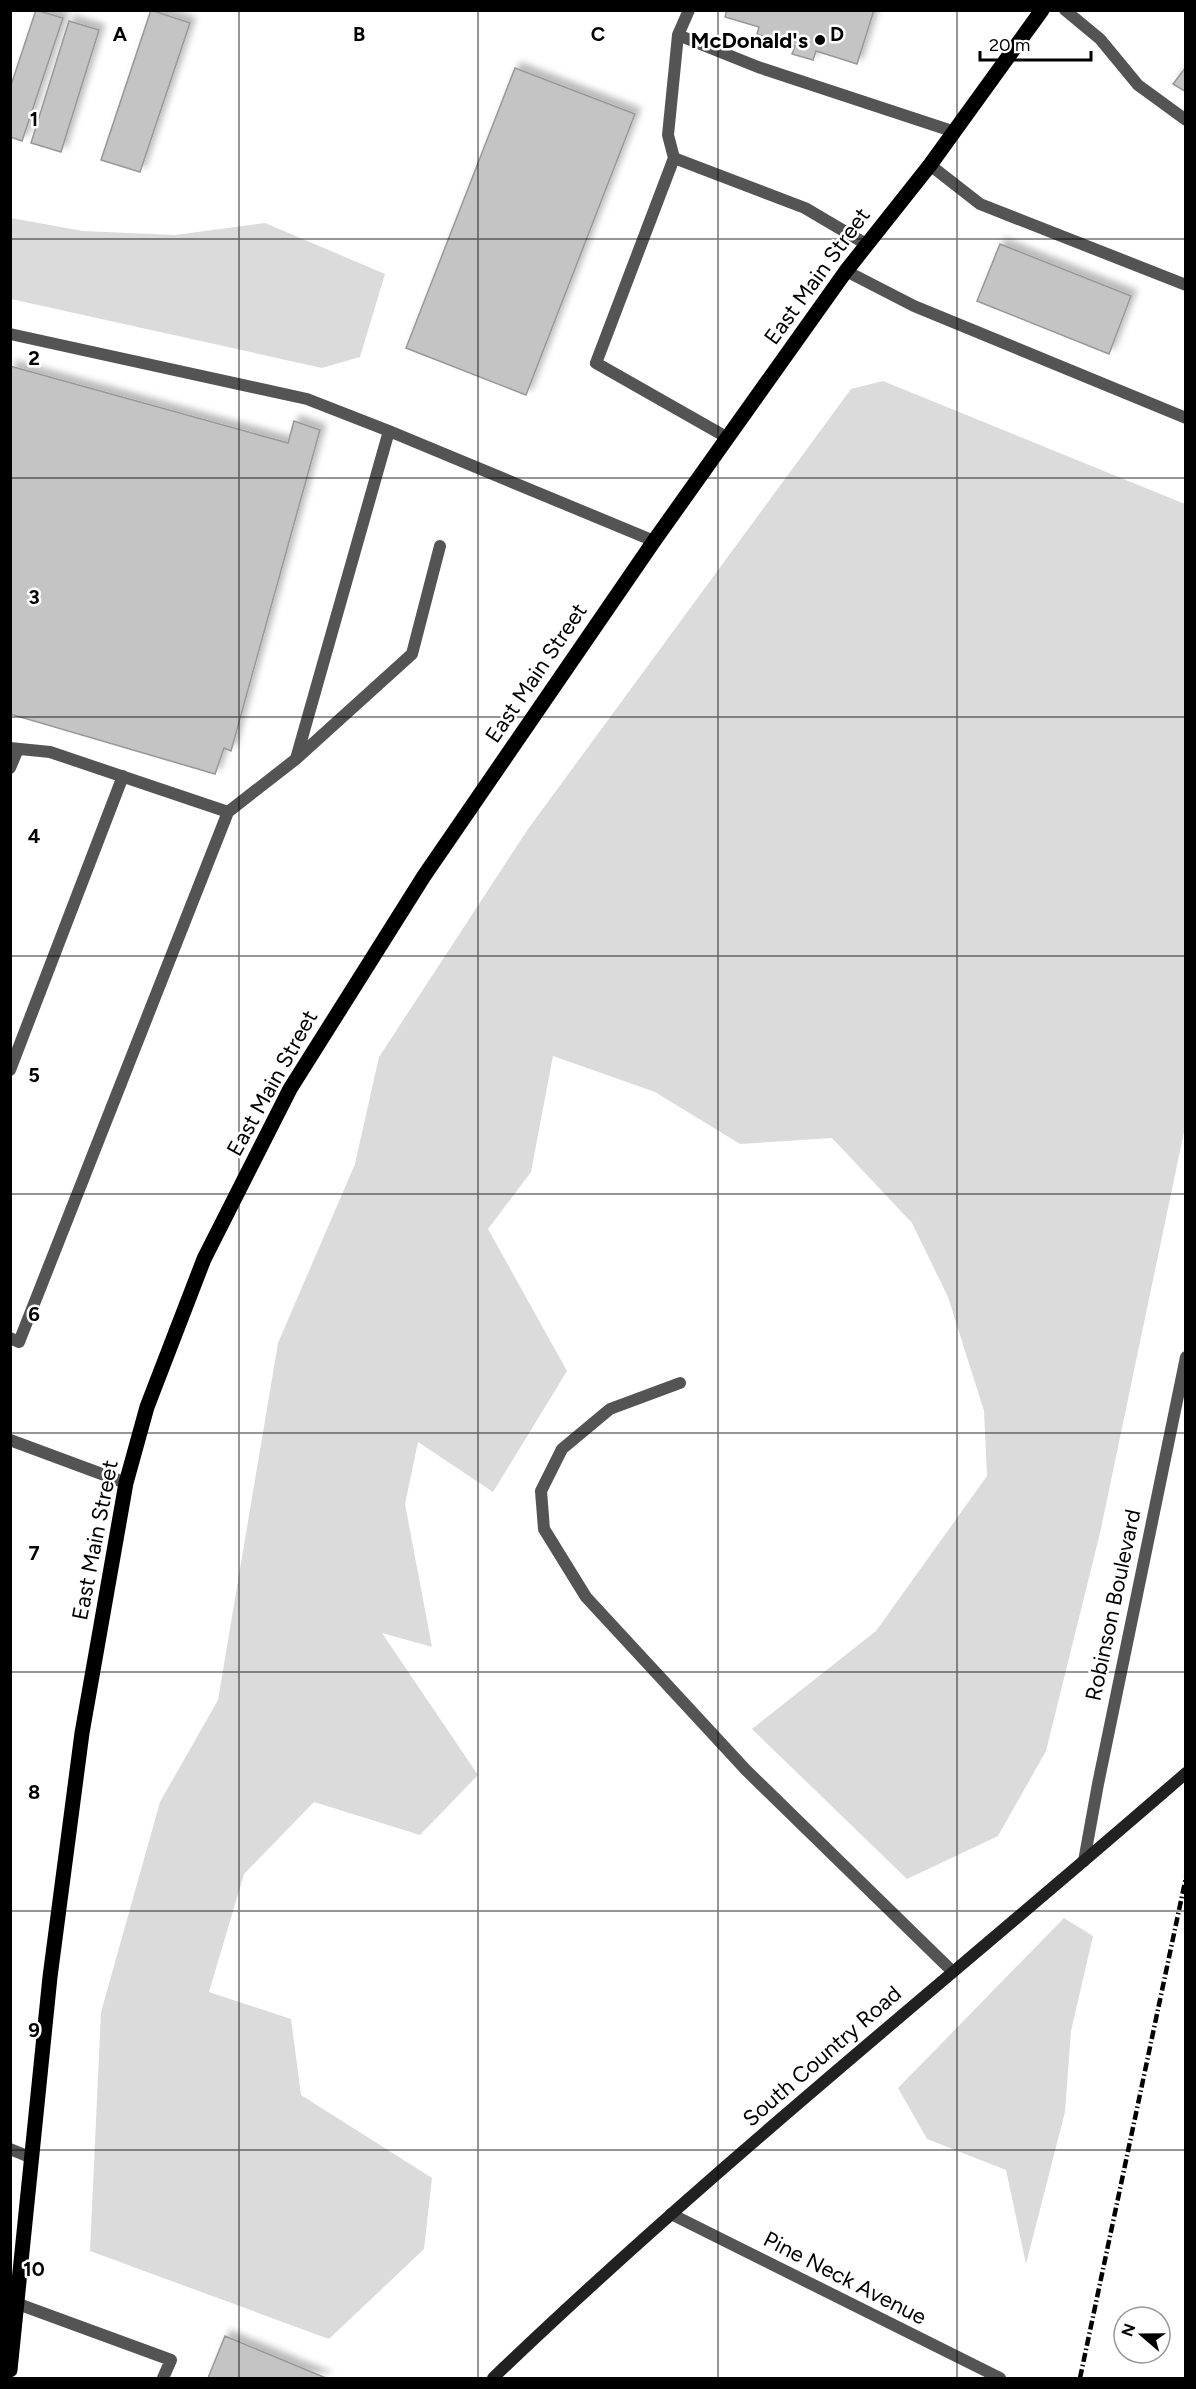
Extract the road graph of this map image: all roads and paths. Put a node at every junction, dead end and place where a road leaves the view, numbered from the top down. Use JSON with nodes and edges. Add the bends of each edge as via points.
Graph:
{"nodes":[{"id":1,"x":689,"y":10,"type":"edge"},
{"id":2,"x":1042,"y":10,"type":"edge"},
{"id":3,"x":1065,"y":10,"type":"edge"},
{"id":4,"x":678,"y":35,"type":"junction"},
{"id":5,"x":1185,"y":120,"type":"edge"},
{"id":6,"x":955,"y":132,"type":"junction"},
{"id":7,"x":674,"y":159,"type":"junction"},
{"id":8,"x":930,"y":165,"type":"junction"},
{"id":9,"x":866,"y":244,"type":"junction"},
{"id":10,"x":846,"y":271,"type":"junction"},
{"id":11,"x":1185,"y":285,"type":"edge"},
{"id":12,"x":10,"y":334,"type":"edge"},
{"id":13,"x":1185,"y":418,"type":"edge"},
{"id":14,"x":389,"y":431,"type":"junction"},
{"id":15,"x":728,"y":438,"type":"junction"},
{"id":16,"x":654,"y":541,"type":"junction"},
{"id":17,"x":441,"y":546,"type":"dead end"},
{"id":18,"x":14,"y":748,"type":"edge"},
{"id":19,"x":296,"y":759,"type":"junction"},
{"id":20,"x":10,"y":768,"type":"edge"},
{"id":21,"x":123,"y":776,"type":"junction"},
{"id":22,"x":228,"y":812,"type":"junction"},
{"id":23,"x":10,"y":1070,"type":"edge"},
{"id":24,"x":10,"y":1338,"type":"edge"},
{"id":25,"x":1185,"y":1358,"type":"edge"},
{"id":26,"x":680,"y":1383,"type":"dead end"},
{"id":27,"x":10,"y":1440,"type":"edge"},
{"id":28,"x":126,"y":1484,"type":"junction"},
{"id":29,"x":1185,"y":1773,"type":"edge"},
{"id":30,"x":1084,"y":1861,"type":"junction"},
{"id":31,"x":952,"y":1971,"type":"junction"},
{"id":32,"x":10,"y":2149,"type":"edge"},
{"id":33,"x":32,"y":2158,"type":"junction"},
{"id":34,"x":671,"y":2214,"type":"junction"},
{"id":35,"x":16,"y":2257,"type":"edge"},
{"id":36,"x":14,"y":2301,"type":"edge"},
{"id":37,"x":10,"y":2370,"type":"edge"},
{"id":38,"x":164,"y":2379,"type":"edge"},
{"id":39,"x":493,"y":2379,"type":"edge"},
{"id":40,"x":1000,"y":2379,"type":"edge"}],
"edges":[{"from":1,"to":4,"type":"street"},
{"from":2,"to":6,"type":"main road","name":"East Main Street"},
{"from":3,"to":5,"type":"street","via":[[1100,39],[1138,85]]},
{"from":4,"to":6,"type":"street","via":[[758,67]]},
{"from":4,"to":7,"type":"street","via":[[668,135]]},
{"from":6,"to":8,"type":"main road","name":"East Main Street"},
{"from":7,"to":9,"type":"street","via":[[806,208]]},
{"from":7,"to":15,"type":"street","via":[[596,363]]},
{"from":8,"to":9,"type":"main road","name":"East Main Street"},
{"from":8,"to":11,"type":"street","via":[[980,204]]},
{"from":9,"to":10,"type":"main road","name":"East Main Street"},
{"from":10,"to":13,"type":"street","via":[[915,306]]},
{"from":10,"to":15,"type":"main road","name":"East Main Street"},
{"from":12,"to":14,"type":"street","via":[[307,399]]},
{"from":14,"to":16,"type":"street"},
{"from":14,"to":19,"type":"street"},
{"from":15,"to":16,"type":"main road","name":"East Main Street"},
{"from":16,"to":28,"type":"main road","name":"East Main Street","via":[[424,876],[290,1089],[204,1259],[147,1407]]},
{"from":17,"to":19,"type":"street","via":[[412,654]]},
{"from":18,"to":20,"type":"street"},
{"from":18,"to":21,"type":"street","via":[[50,752]]},
{"from":19,"to":22,"type":"street"},
{"from":21,"to":22,"type":"street"},
{"from":21,"to":23,"type":"street"},
{"from":22,"to":24,"type":"street","via":[[19,1342]]},
{"from":25,"to":30,"type":"street","name":"Robinson Boulevard"},
{"from":26,"to":31,"type":"street","via":[[610,1409],[561,1449],[541,1491],[544,1529],[586,1597],[746,1770]]},
{"from":27,"to":28,"type":"street"},
{"from":28,"to":33,"type":"main road","name":"East Main Street","via":[[82,1733],[50,1977]]},
{"from":29,"to":30,"type":"main road","name":"South Country Road"},
{"from":30,"to":31,"type":"main road","name":"South Country Road"},
{"from":31,"to":34,"type":"main road","name":"South Country Road"},
{"from":32,"to":33,"type":"street"},
{"from":33,"to":35,"type":"main road","name":"East Main Street"},
{"from":34,"to":39,"type":"main road","name":"South Country Road"},
{"from":34,"to":40,"type":"street","name":"Pine Neck Avenue"},
{"from":35,"to":36,"type":"main road","name":"East Main Street"},
{"from":36,"to":37,"type":"main road","name":"East Main Street"},
{"from":36,"to":38,"type":"street","via":[[171,2360]]}]}
